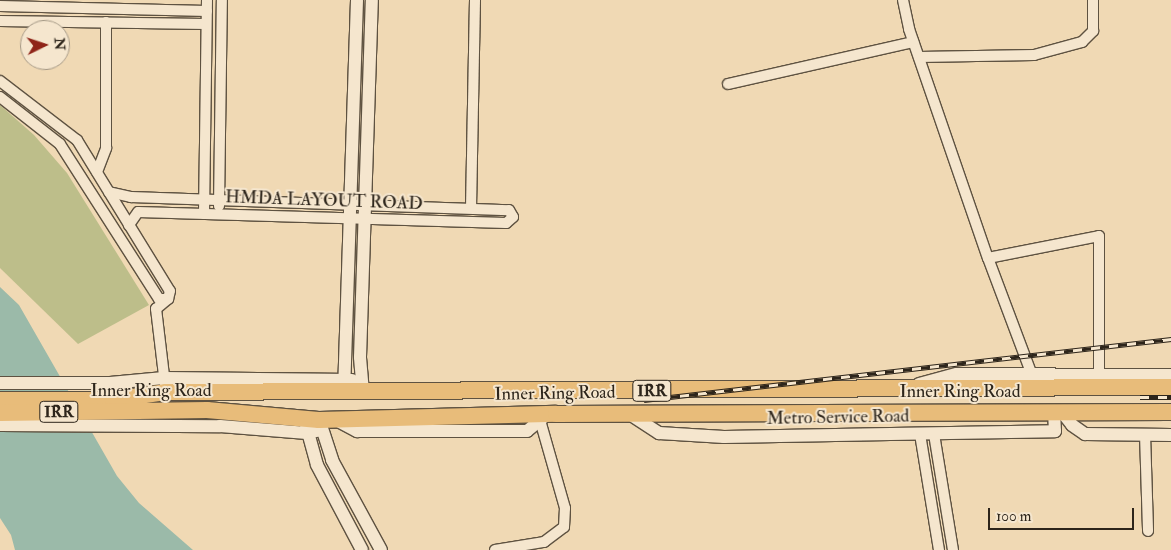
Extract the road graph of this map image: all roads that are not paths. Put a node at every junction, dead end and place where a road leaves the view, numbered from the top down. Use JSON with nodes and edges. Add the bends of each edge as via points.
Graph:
{"nodes":[{"id":1,"x":207,"y":0,"type":"edge"},
{"id":2,"x":222,"y":0,"type":"edge"},
{"id":3,"x":357,"y":0,"type":"edge"},
{"id":4,"x":372,"y":0,"type":"edge"},
{"id":5,"x":475,"y":0,"type":"edge"},
{"id":6,"x":902,"y":0,"type":"edge"},
{"id":7,"x":1093,"y":0,"type":"edge"},
{"id":8,"x":5,"y":6,"type":"edge"},
{"id":9,"x":207,"y":11,"type":"junction"},
{"id":10,"x":4,"y":21,"type":"edge"},
{"id":11,"x":106,"y":22,"type":"junction"},
{"id":12,"x":206,"y":24,"type":"junction"},
{"id":13,"x":206,"y":35,"type":"junction"},
{"id":14,"x":221,"y":35,"type":"junction"},
{"id":15,"x":914,"y":42,"type":"junction"},
{"id":16,"x":919,"y":57,"type":"junction"},
{"id":17,"x":0,"y":81,"type":"edge"},
{"id":18,"x":728,"y":84,"type":"dead end"},
{"id":19,"x":0,"y":97,"type":"edge"},
{"id":20,"x":62,"y":127,"type":"junction"},
{"id":21,"x":60,"y":144,"type":"junction"},
{"id":22,"x":97,"y":172,"type":"junction"},
{"id":23,"x":109,"y":192,"type":"junction"},
{"id":24,"x":204,"y":199,"type":"junction"},
{"id":25,"x":219,"y":200,"type":"junction"},
{"id":26,"x":350,"y":204,"type":"junction"},
{"id":27,"x":365,"y":205,"type":"junction"},
{"id":28,"x":471,"y":208,"type":"junction"},
{"id":29,"x":204,"y":214,"type":"junction"},
{"id":30,"x":219,"y":214,"type":"junction"},
{"id":31,"x":349,"y":218,"type":"junction"},
{"id":32,"x":365,"y":219,"type":"junction"},
{"id":33,"x":472,"y":222,"type":"junction"},
{"id":34,"x":129,"y":225,"type":"junction"},
{"id":35,"x":988,"y":258,"type":"junction"},
{"id":36,"x":168,"y":300,"type":"junction"},
{"id":37,"x":1171,"y":374,"type":"edge"},
{"id":38,"x":1032,"y":375,"type":"junction"},
{"id":39,"x":1099,"y":375,"type":"junction"},
{"id":40,"x":0,"y":383,"type":"edge"},
{"id":41,"x":165,"y":385,"type":"junction"},
{"id":42,"x":345,"y":386,"type":"junction"},
{"id":43,"x":363,"y":386,"type":"junction"},
{"id":44,"x":1171,"y":387,"type":"edge"},
{"id":45,"x":863,"y":389,"type":"junction"},
{"id":46,"x":899,"y":389,"type":"junction"},
{"id":47,"x":837,"y":390,"type":"junction"},
{"id":48,"x":0,"y":400,"type":"edge"},
{"id":49,"x":1058,"y":412,"type":"junction"},
{"id":50,"x":1171,"y":412,"type":"edge"},
{"id":51,"x":0,"y":413,"type":"edge"},
{"id":52,"x":628,"y":413,"type":"junction"},
{"id":53,"x":837,"y":413,"type":"junction"},
{"id":54,"x":863,"y":413,"type":"junction"},
{"id":55,"x":544,"y":417,"type":"junction"},
{"id":56,"x":0,"y":425,"type":"edge"},
{"id":57,"x":313,"y":426,"type":"junction"},
{"id":58,"x":920,"y":434,"type":"junction"},
{"id":59,"x":934,"y":434,"type":"junction"},
{"id":60,"x":1145,"y":434,"type":"junction"},
{"id":61,"x":1171,"y":434,"type":"edge"},
{"id":62,"x":1148,"y":532,"type":"dead end"},
{"id":63,"x":362,"y":550,"type":"edge"},
{"id":64,"x":381,"y":550,"type":"edge"},
{"id":65,"x":495,"y":550,"type":"edge"},
{"id":66,"x":939,"y":550,"type":"edge"},
{"id":67,"x":953,"y":550,"type":"edge"}],
"edges":[{"from":1,"to":9,"type":"street"},
{"from":2,"to":14,"type":"street"},
{"from":3,"to":26,"type":"street"},
{"from":4,"to":27,"type":"street"},
{"from":5,"to":28,"type":"street"},
{"from":6,"to":15,"type":"street"},
{"from":7,"to":16,"type":"street","via":[[1093,31],[1082,42],[1034,55]]},
{"from":8,"to":9,"type":"street"},
{"from":8,"to":10,"type":"street"},
{"from":9,"to":12,"type":"street"},
{"from":10,"to":11,"type":"street"},
{"from":11,"to":12,"type":"street"},
{"from":11,"to":22,"type":"street","via":[[106,148]]},
{"from":12,"to":13,"type":"street"},
{"from":13,"to":14,"type":"street"},
{"from":13,"to":24,"type":"street"},
{"from":14,"to":25,"type":"street"},
{"from":15,"to":16,"type":"street"},
{"from":15,"to":18,"type":"street"},
{"from":16,"to":35,"type":"street"},
{"from":17,"to":20,"type":"street"},
{"from":19,"to":21,"type":"street"},
{"from":20,"to":21,"type":"street"},
{"from":20,"to":22,"type":"street","via":[[77,140]]},
{"from":21,"to":36,"type":"street","via":[[159,299]]},
{"from":22,"to":23,"type":"street"},
{"from":23,"to":24,"type":"street","via":[[131,197]]},
{"from":23,"to":34,"type":"street"},
{"from":24,"to":25,"type":"street"},
{"from":24,"to":29,"type":"street"},
{"from":25,"to":26,"type":"street"},
{"from":25,"to":30,"type":"street"},
{"from":26,"to":27,"type":"street"},
{"from":26,"to":31,"type":"street"},
{"from":27,"to":28,"type":"street"},
{"from":27,"to":32,"type":"street"},
{"from":28,"to":33,"type":"street"},
{"from":28,"to":33,"type":"street","name":"HMDA LAYOUT ROAD","via":[[509,210],[513,217],[510,222]]},
{"from":29,"to":30,"type":"street","name":"HMDA LAYOUT ROAD"},
{"from":29,"to":34,"type":"street","name":"HMDA LAYOUT ROAD","via":[[138,212]]},
{"from":30,"to":31,"type":"street","name":"HMDA LAYOUT ROAD"},
{"from":31,"to":32,"type":"street","name":"HMDA LAYOUT ROAD"},
{"from":31,"to":42,"type":"street"},
{"from":32,"to":33,"type":"street","name":"HMDA LAYOUT ROAD"},
{"from":32,"to":43,"type":"street","via":[[360,357]]},
{"from":34,"to":36,"type":"street","via":[[170,291]]},
{"from":35,"to":38,"type":"street"},
{"from":35,"to":39,"type":"street","via":[[1099,236]]},
{"from":36,"to":41,"type":"street","via":[[156,309]]},
{"from":37,"to":39,"type":"street"},
{"from":38,"to":39,"type":"street"},
{"from":38,"to":46,"type":"street","via":[[956,374]]},
{"from":40,"to":41,"type":"street"},
{"from":41,"to":42,"type":"highway","name":"Inner Ring Road","number":"IRR"},
{"from":41,"to":48,"type":"highway","name":"Inner Ring Road","number":"IRR","via":[[113,400]]},
{"from":42,"to":43,"type":"highway","name":"Inner Ring Road","number":"IRR"},
{"from":43,"to":47,"type":"highway","name":"Inner Ring Road","number":"IRR"},
{"from":44,"to":46,"type":"highway","name":"Inner Ring Road","number":"IRR"},
{"from":45,"to":46,"type":"highway","name":"Inner Ring Road","number":"IRR"},
{"from":45,"to":47,"type":"highway","name":"Inner Ring Road","number":"IRR"},
{"from":45,"to":54,"type":"highway"},
{"from":47,"to":53,"type":"highway"},
{"from":49,"to":50,"type":"highway","name":"Inner Ring Road","number":"IRR"},
{"from":49,"to":54,"type":"highway","name":"Inner Ring Road","number":"IRR"},
{"from":49,"to":59,"type":"street","name":"Metro Service Road","via":[[1055,432]]},
{"from":49,"to":60,"type":"street","via":[[1085,434]]},
{"from":51,"to":57,"type":"highway","name":"Inner Ring Road","number":"IRR","via":[[207,410]]},
{"from":52,"to":53,"type":"highway","name":"Inner Ring Road","number":"IRR"},
{"from":52,"to":55,"type":"highway","name":"Inner Ring Road","number":"IRR"},
{"from":52,"to":58,"type":"street","name":"Metro Service Road","via":[[659,433],[724,437]]},
{"from":53,"to":54,"type":"highway","name":"Inner Ring Road","number":"IRR"},
{"from":55,"to":57,"type":"highway","name":"Inner Ring Road","number":"IRR","via":[[336,420]]},
{"from":55,"to":65,"type":"street","via":[[565,508],[564,527],[544,542]]},
{"from":56,"to":57,"type":"street"},
{"from":57,"to":63,"type":"street","via":[[317,465]]},
{"from":57,"to":64,"type":"street"},
{"from":58,"to":59,"type":"street","name":"Metro Service Road"},
{"from":58,"to":66,"type":"street"},
{"from":59,"to":67,"type":"street"},
{"from":60,"to":61,"type":"street"},
{"from":60,"to":62,"type":"street"}]}
